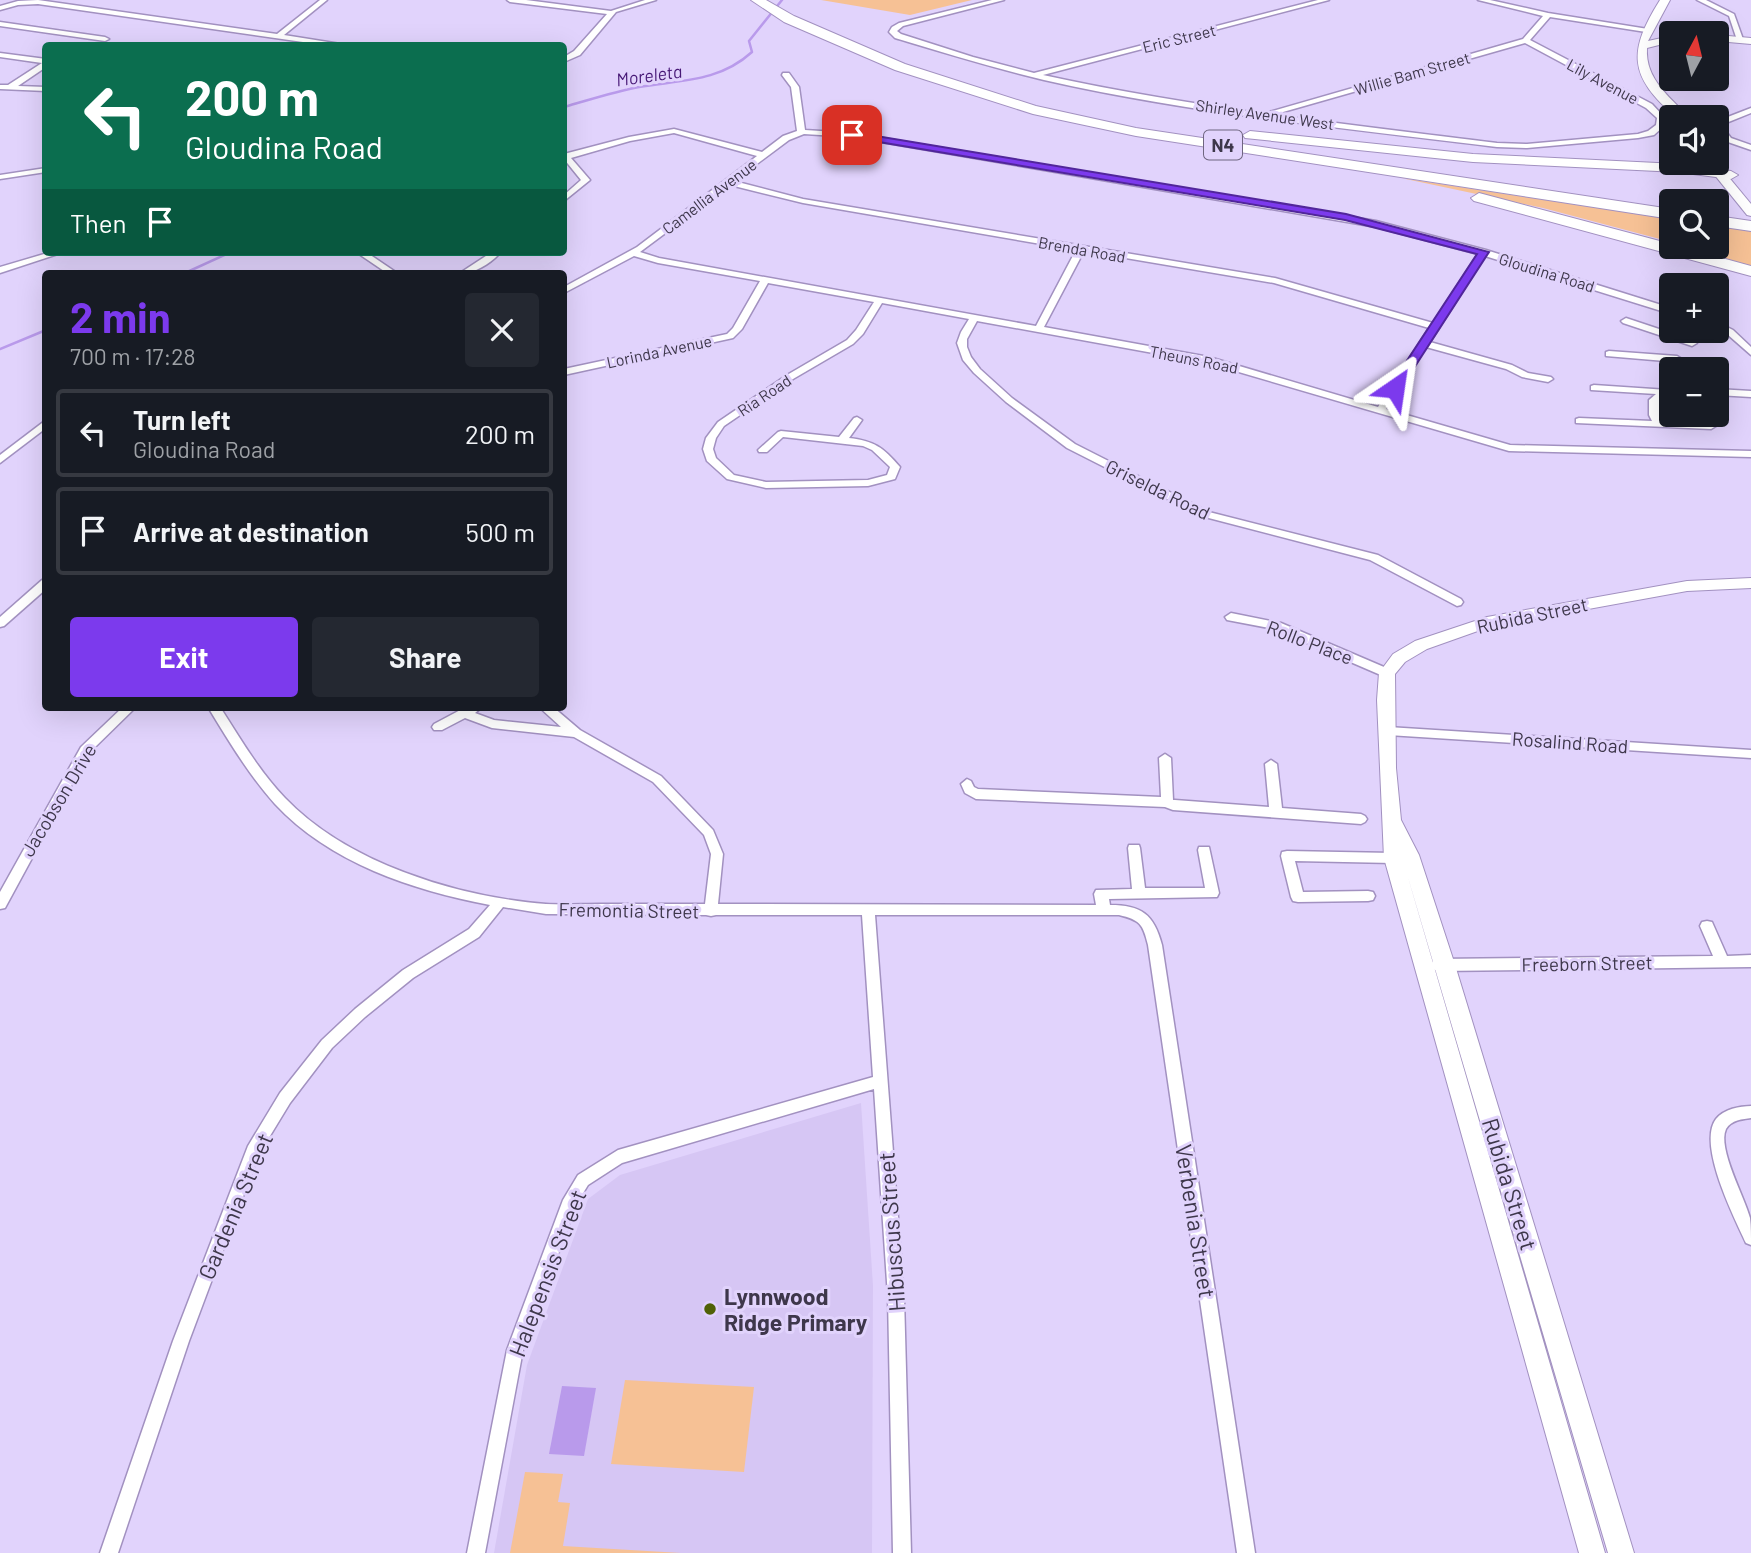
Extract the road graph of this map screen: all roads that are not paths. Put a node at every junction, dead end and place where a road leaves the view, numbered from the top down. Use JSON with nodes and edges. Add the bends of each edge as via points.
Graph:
{"nodes":[{"id":1,"x":324,"y":0,"type":"edge"},
{"id":2,"x":510,"y":0,"type":"edge"},
{"id":3,"x":653,"y":0,"type":"edge"},
{"id":4,"x":782,"y":0,"type":"edge"},
{"id":5,"x":1001,"y":0,"type":"edge"},
{"id":6,"x":1326,"y":0,"type":"edge"},
{"id":7,"x":1481,"y":0,"type":"edge"},
{"id":8,"x":1665,"y":0,"type":"edge"},
{"id":9,"x":1700,"y":0,"type":"edge"},
{"id":10,"x":761,"y":3,"type":"edge"},
{"id":11,"x":568,"y":4,"type":"edge"},
{"id":12,"x":0,"y":8,"type":"edge"},
{"id":13,"x":613,"y":13,"type":"junction"},
{"id":14,"x":794,"y":15,"type":"junction"},
{"id":15,"x":1548,"y":15,"type":"junction"},
{"id":16,"x":0,"y":24,"type":"edge"},
{"id":17,"x":1646,"y":30,"type":"junction"},
{"id":18,"x":1659,"y":31,"type":"edge"},
{"id":19,"x":278,"y":36,"type":"junction"},
{"id":20,"x":105,"y":39,"type":"dead end"},
{"id":21,"x":1746,"y":40,"type":"edge"},
{"id":22,"x":1526,"y":41,"type":"junction"},
{"id":23,"x":321,"y":42,"type":"edge"},
{"id":24,"x":1659,"y":42,"type":"edge"},
{"id":25,"x":1642,"y":46,"type":"junction"},
{"id":26,"x":0,"y":55,"type":"edge"},
{"id":27,"x":567,"y":58,"type":"edge"},
{"id":28,"x":42,"y":61,"type":"edge"},
{"id":29,"x":42,"y":65,"type":"edge"},
{"id":30,"x":786,"y":75,"type":"dead end"},
{"id":31,"x":1031,"y":76,"type":"junction"},
{"id":32,"x":0,"y":87,"type":"edge"},
{"id":33,"x":9,"y":88,"type":"junction"},
{"id":34,"x":42,"y":89,"type":"edge"},
{"id":35,"x":1671,"y":105,"type":"edge"},
{"id":36,"x":1751,"y":110,"type":"edge"},
{"id":37,"x":1266,"y":115,"type":"junction"},
{"id":38,"x":1194,"y":130,"type":"junction"},
{"id":39,"x":801,"y":132,"type":"junction"},
{"id":40,"x":1136,"y":132,"type":"junction"},
{"id":41,"x":1653,"y":132,"type":"joint"},
{"id":42,"x":1751,"y":148,"type":"edge"},
{"id":43,"x":567,"y":155,"type":"edge"},
{"id":44,"x":763,"y":155,"type":"junction"},
{"id":45,"x":567,"y":159,"type":"edge"},
{"id":46,"x":1659,"y":167,"type":"edge"},
{"id":47,"x":42,"y":173,"type":"edge"},
{"id":48,"x":1729,"y":174,"type":"edge"},
{"id":49,"x":1729,"y":175,"type":"edge"},
{"id":50,"x":0,"y":179,"type":"edge"},
{"id":51,"x":728,"y":182,"type":"junction"},
{"id":52,"x":567,"y":196,"type":"edge"},
{"id":53,"x":1659,"y":200,"type":"edge"},
{"id":54,"x":1751,"y":200,"type":"edge"},
{"id":55,"x":1659,"y":212,"type":"edge"},
{"id":56,"x":1751,"y":213,"type":"edge"},
{"id":57,"x":1730,"y":218,"type":"edge"},
{"id":58,"x":1081,"y":249,"type":"junction"},
{"id":59,"x":1483,"y":252,"type":"junction"},
{"id":60,"x":634,"y":253,"type":"junction"},
{"id":61,"x":47,"y":256,"type":"edge"},
{"id":62,"x":366,"y":256,"type":"edge"},
{"id":63,"x":492,"y":256,"type":"edge"},
{"id":64,"x":384,"y":268,"type":"junction"},
{"id":65,"x":0,"y":270,"type":"edge"},
{"id":66,"x":380,"y":270,"type":"edge"},
{"id":67,"x":388,"y":270,"type":"edge"},
{"id":68,"x":470,"y":270,"type":"edge"},
{"id":69,"x":1751,"y":271,"type":"edge"},
{"id":70,"x":766,"y":279,"type":"junction"},
{"id":71,"x":567,"y":288,"type":"edge"},
{"id":72,"x":880,"y":300,"type":"junction"},
{"id":73,"x":1659,"y":307,"type":"edge"},
{"id":74,"x":975,"y":317,"type":"junction"},
{"id":75,"x":1626,"y":321,"type":"dead end"},
{"id":76,"x":1434,"y":327,"type":"junction"},
{"id":77,"x":1040,"y":330,"type":"junction"},
{"id":78,"x":1659,"y":332,"type":"edge"},
{"id":79,"x":1729,"y":332,"type":"edge"},
{"id":80,"x":1424,"y":342,"type":"junction"},
{"id":81,"x":1751,"y":352,"type":"edge"},
{"id":82,"x":1609,"y":354,"type":"dead end"},
{"id":83,"x":1659,"y":361,"type":"edge"},
{"id":84,"x":567,"y":371,"type":"edge"},
{"id":85,"x":1548,"y":379,"type":"dead end"},
{"id":86,"x":1594,"y":388,"type":"dead end"},
{"id":87,"x":1659,"y":392,"type":"edge"},
{"id":88,"x":1729,"y":393,"type":"edge"},
{"id":89,"x":1751,"y":394,"type":"edge"},
{"id":90,"x":1659,"y":397,"type":"edge"},
{"id":91,"x":1380,"y":411,"type":"junction"},
{"id":92,"x":857,"y":420,"type":"dead end"},
{"id":93,"x":1580,"y":421,"type":"dead end"},
{"id":94,"x":1658,"y":424,"type":"joint"},
{"id":95,"x":42,"y":426,"type":"edge"},
{"id":96,"x":843,"y":439,"type":"junction"},
{"id":97,"x":763,"y":450,"type":"dead end"},
{"id":98,"x":1751,"y":454,"type":"edge"},
{"id":99,"x":0,"y":460,"type":"edge"},
{"id":100,"x":766,"y":485,"type":"joint"},
{"id":101,"x":1751,"y":583,"type":"edge"},
{"id":102,"x":42,"y":587,"type":"edge"},
{"id":103,"x":1457,"y":602,"type":"dead end"},
{"id":104,"x":1231,"y":617,"type":"dead end"},
{"id":105,"x":0,"y":624,"type":"edge"},
{"id":106,"x":1387,"y":673,"type":"junction"},
{"id":107,"x":126,"y":711,"type":"edge"},
{"id":108,"x":217,"y":711,"type":"edge"},
{"id":109,"x":469,"y":711,"type":"edge"},
{"id":110,"x":472,"y":711,"type":"edge"},
{"id":111,"x":550,"y":711,"type":"edge"},
{"id":112,"x":438,"y":727,"type":"dead end"},
{"id":113,"x":1388,"y":731,"type":"junction"},
{"id":114,"x":576,"y":733,"type":"junction"},
{"id":115,"x":1751,"y":754,"type":"edge"},
{"id":116,"x":1165,"y":758,"type":"dead end"},
{"id":117,"x":1271,"y":764,"type":"dead end"},
{"id":118,"x":967,"y":784,"type":"dead end"},
{"id":119,"x":1167,"y":802,"type":"junction"},
{"id":120,"x":1276,"y":813,"type":"junction"},
{"id":121,"x":1361,"y":819,"type":"dead end"},
{"id":122,"x":1392,"y":819,"type":"junction"},
{"id":123,"x":1134,"y":848,"type":"dead end"},
{"id":124,"x":1204,"y":850,"type":"dead end"},
{"id":125,"x":1393,"y":858,"type":"junction"},
{"id":126,"x":1139,"y":894,"type":"junction"},
{"id":127,"x":1368,"y":896,"type":"dead end"},
{"id":128,"x":499,"y":902,"type":"junction"},
{"id":129,"x":0,"y":904,"type":"edge"},
{"id":130,"x":1111,"y":910,"type":"junction"},
{"id":131,"x":711,"y":911,"type":"junction"},
{"id":132,"x":868,"y":911,"type":"junction"},
{"id":133,"x":1707,"y":926,"type":"dead end"},
{"id":134,"x":1722,"y":961,"type":"junction"},
{"id":135,"x":1751,"y":961,"type":"edge"},
{"id":136,"x":1434,"y":965,"type":"junction"},
{"id":137,"x":881,"y":1081,"type":"junction"},
{"id":138,"x":1751,"y":1112,"type":"edge"},
{"id":139,"x":1751,"y":1238,"type":"edge"},
{"id":140,"x":109,"y":1553,"type":"edge"},
{"id":141,"x":476,"y":1553,"type":"edge"},
{"id":142,"x":902,"y":1553,"type":"edge"},
{"id":143,"x":1246,"y":1553,"type":"edge"},
{"id":144,"x":1592,"y":1553,"type":"edge"},
{"id":145,"x":1620,"y":1553,"type":"edge"}],
"edges":[{"from":1,"to":19,"type":"street"},
{"from":2,"to":11,"type":"street"},
{"from":3,"to":13,"type":"street"},
{"from":4,"to":14,"type":"highway","number":"N4"},
{"from":5,"to":31,"type":"street","name":"Shirley Avenue West","via":[[892,30],[898,36]]},
{"from":6,"to":31,"type":"street","name":"Eric Street"},
{"from":7,"to":15,"type":"street"},
{"from":8,"to":17,"type":"street"},
{"from":9,"to":21,"type":"street","via":[[1732,15]]},
{"from":10,"to":14,"type":"highway","number":"N4"},
{"from":11,"to":13,"type":"street"},
{"from":12,"to":19,"type":"street","via":[[38,2]]},
{"from":13,"to":27,"type":"street"},
{"from":14,"to":38,"type":"highway","number":"N4","via":[[981,82]]},
{"from":14,"to":40,"type":"highway","number":"N4","via":[[900,68],[1033,110]]},
{"from":15,"to":17,"type":"street"},
{"from":15,"to":22,"type":"street"},
{"from":16,"to":20,"type":"street"},
{"from":17,"to":18,"type":"street"},
{"from":17,"to":25,"type":"street"},
{"from":19,"to":23,"type":"street"},
{"from":22,"to":37,"type":"street","name":"Willie Bam Street"},
{"from":22,"to":41,"type":"street","name":"Lily Avenue","via":[[1649,106],[1662,120]]},
{"from":24,"to":25,"type":"street"},
{"from":25,"to":35,"type":"street","via":[[1643,72]]},
{"from":26,"to":28,"type":"street"},
{"from":29,"to":33,"type":"street"},
{"from":30,"to":39,"type":"street","via":[[795,86]]},
{"from":31,"to":37,"type":"street","name":"Shirley Avenue West"},
{"from":32,"to":33,"type":"street"},
{"from":33,"to":34,"type":"street"},
{"from":36,"to":42,"type":"street","via":[[1721,124],[1721,133]]},
{"from":37,"to":41,"type":"street","name":"Shirley Avenue West","via":[[1516,146]]},
{"from":38,"to":46,"type":"highway","via":[[1474,158]]},
{"from":38,"to":53,"type":"highway","number":"N4"},
{"from":39,"to":44,"type":"street","name":"Camellia Avenue"},
{"from":39,"to":59,"type":"street","name":"Gloudina Road","via":[[863,137],[1346,217]]},
{"from":40,"to":55,"type":"highway","number":"N4"},
{"from":40,"to":69,"type":"highway","via":[[1476,198]]},
{"from":43,"to":44,"type":"street","via":[[672,131]]},
{"from":44,"to":51,"type":"street","name":"Camellia Avenue"},
{"from":45,"to":52,"type":"street","via":[[586,180]]},
{"from":47,"to":50,"type":"street"},
{"from":48,"to":54,"type":"street"},
{"from":49,"to":56,"type":"street"},
{"from":51,"to":58,"type":"street","name":"Brenda Road","via":[[803,201]]},
{"from":51,"to":60,"type":"street","name":"Camellia Avenue"},
{"from":56,"to":57,"type":"highway"},
{"from":58,"to":76,"type":"street","name":"Brenda Road","via":[[1275,281]]},
{"from":58,"to":77,"type":"street"},
{"from":59,"to":73,"type":"street","name":"Gloudina Road"},
{"from":59,"to":76,"type":"street"},
{"from":60,"to":70,"type":"street","name":"Theuns Road"},
{"from":60,"to":71,"type":"street","name":"Camellia Avenue"},
{"from":61,"to":65,"type":"street"},
{"from":62,"to":64,"type":"street"},
{"from":63,"to":68,"type":"street"},
{"from":64,"to":66,"type":"street"},
{"from":64,"to":67,"type":"street"},
{"from":70,"to":72,"type":"street","name":"Theuns Road"},
{"from":70,"to":84,"type":"street","name":"Lorinda Avenue","via":[[730,336]]},
{"from":72,"to":74,"type":"street","name":"Theuns Road"},
{"from":72,"to":100,"type":"street","name":"Ria Road","via":[[850,342],[721,424],[711,438],[708,449],[720,469],[731,477]]},
{"from":74,"to":77,"type":"street","name":"Theuns Road"},
{"from":74,"to":103,"type":"street","name":"Griselda Road","via":[[962,339],[973,369],[1071,446],[1205,514],[1374,557]]},
{"from":75,"to":78,"type":"street"},
{"from":76,"to":80,"type":"street"},
{"from":77,"to":91,"type":"street","name":"Theuns Road","via":[[1238,367]]},
{"from":79,"to":81,"type":"street"},
{"from":80,"to":85,"type":"street"},
{"from":80,"to":91,"type":"street"},
{"from":82,"to":83,"type":"street"},
{"from":86,"to":87,"type":"street"},
{"from":88,"to":89,"type":"street"},
{"from":90,"to":94,"type":"street","via":[[1654,400]]},
{"from":91,"to":98,"type":"street","name":"Theuns Road","via":[[1509,448]]},
{"from":92,"to":96,"type":"street"},
{"from":93,"to":94,"type":"street"},
{"from":95,"to":99,"type":"street"},
{"from":96,"to":97,"type":"street","via":[[781,434]]},
{"from":96,"to":100,"type":"street","via":[[876,448],[895,467],[891,477],[868,483]]},
{"from":101,"to":106,"type":"street","name":"Rubida Street","via":[[1687,586],[1488,622],[1421,646],[1399,658]]},
{"from":102,"to":105,"type":"street"},
{"from":104,"to":106,"type":"street","name":"Rollo Place","via":[[1277,626]]},
{"from":106,"to":113,"type":"street","name":"Rubida Street"},
{"from":107,"to":129,"type":"street","name":"Jacobson Drive","via":[[85,750]]},
{"from":108,"to":128,"type":"street","name":"Fremontia Street","via":[[282,803],[330,842],[423,885]]},
{"from":109,"to":112,"type":"street"},
{"from":110,"to":114,"type":"street","via":[[492,724]]},
{"from":111,"to":114,"type":"street"},
{"from":113,"to":115,"type":"street","name":"Rosalind Road"},
{"from":113,"to":122,"type":"street","name":"Rubida Street"},
{"from":114,"to":131,"type":"street","via":[[657,779],[709,833],[717,854]]},
{"from":116,"to":119,"type":"street"},
{"from":117,"to":120,"type":"street"},
{"from":118,"to":119,"type":"street","via":[[976,794]]},
{"from":119,"to":120,"type":"street"},
{"from":120,"to":121,"type":"street"},
{"from":122,"to":125,"type":"street","name":"Rubida Street"},
{"from":122,"to":136,"type":"street","name":"Rubida Street","via":[[1410,855]]},
{"from":123,"to":126,"type":"street"},
{"from":124,"to":126,"type":"street","via":[[1212,893]]},
{"from":125,"to":127,"type":"street","via":[[1287,856],[1298,897]]},
{"from":125,"to":136,"type":"street","name":"Rubida Street"},
{"from":126,"to":130,"type":"street","via":[[1101,894]]},
{"from":128,"to":131,"type":"street","name":"Fremontia Street","via":[[546,909]]},
{"from":128,"to":140,"type":"street","name":"Gardenia Street","via":[[479,929],[408,974],[352,1021],[302,1073],[272,1119],[253,1151],[181,1341]]},
{"from":130,"to":132,"type":"street","name":"Fremontia Street"},
{"from":130,"to":143,"type":"street","name":"Verbenia Street","via":[[1141,915],[1151,925]]},
{"from":131,"to":132,"type":"street","name":"Fremontia Street"},
{"from":132,"to":137,"type":"street","name":"Hibuscus Street"},
{"from":133,"to":134,"type":"street"},
{"from":134,"to":135,"type":"street","name":"Freeborn Street"},
{"from":134,"to":136,"type":"street","name":"Freeborn Street"},
{"from":136,"to":144,"type":"street","name":"Rubida Street"},
{"from":136,"to":145,"type":"street","name":"Rubida Street"},
{"from":137,"to":141,"type":"street","name":"Halepensis Street","via":[[618,1157],[583,1181],[571,1200],[515,1350]]},
{"from":137,"to":142,"type":"street","name":"Hibuscus Street","via":[[896,1297]]},
{"from":138,"to":139,"type":"street","via":[[1725,1120],[1719,1128],[1720,1154]]}]}
